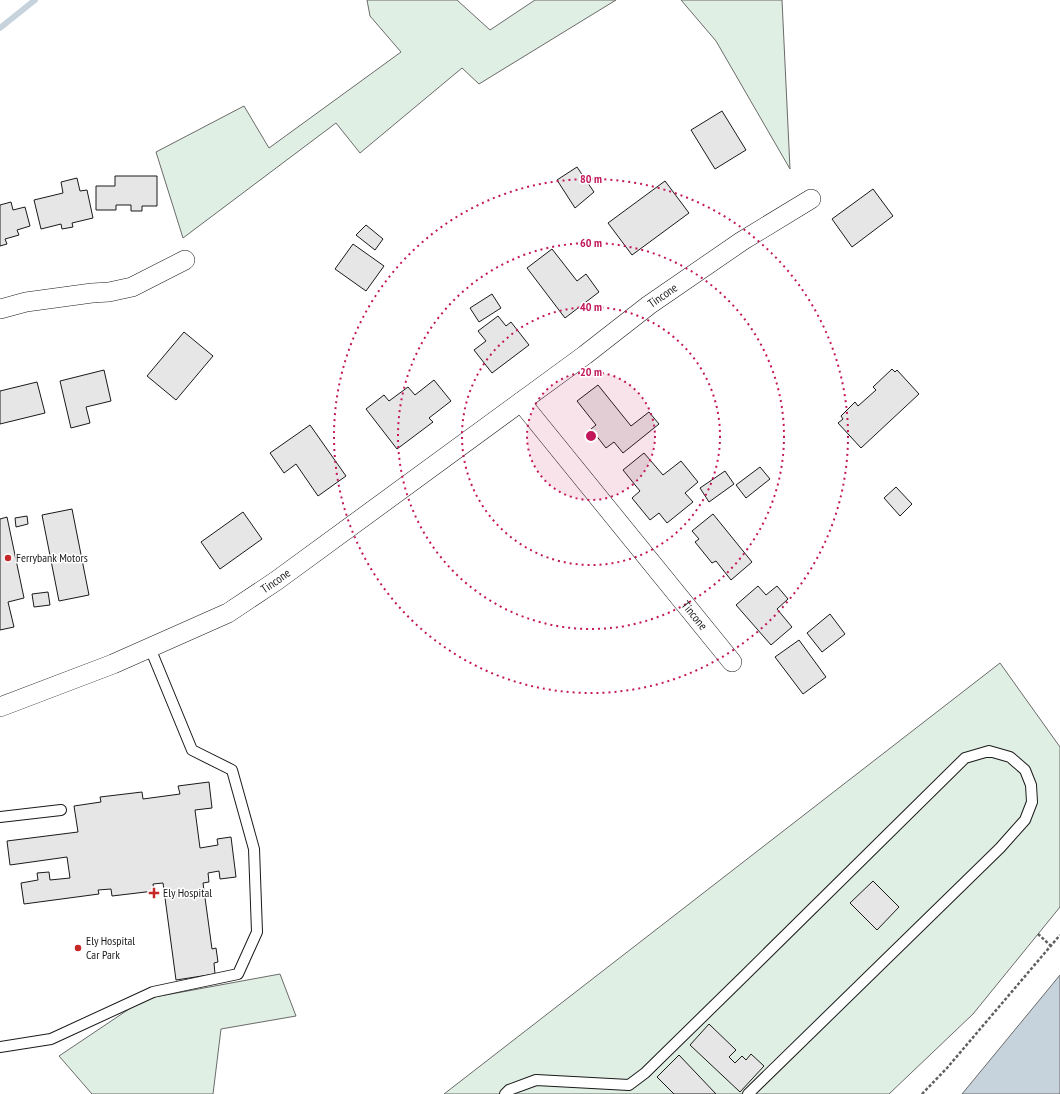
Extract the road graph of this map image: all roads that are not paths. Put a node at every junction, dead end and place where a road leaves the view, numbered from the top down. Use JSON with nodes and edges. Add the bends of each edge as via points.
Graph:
{"nodes":[{"id":1,"x":811,"y":199,"type":"dead end"},
{"id":2,"x":185,"y":260,"type":"dead end"},
{"id":3,"x":0,"y":309,"type":"edge"},
{"id":4,"x":521,"y":402,"type":"junction"},
{"id":5,"x":150,"y":648,"type":"junction"},
{"id":6,"x":732,"y":662,"type":"dead end"},
{"id":7,"x":0,"y":707,"type":"edge"},
{"id":8,"x":61,"y":810,"type":"dead end"},
{"id":9,"x":0,"y":817,"type":"edge"},
{"id":10,"x":0,"y":1047,"type":"edge"},
{"id":11,"x":630,"y":1090,"type":"edge"},
{"id":12,"x":505,"y":1094,"type":"edge"},
{"id":13,"x":748,"y":1094,"type":"edge"}],
"edges":[{"from":1,"to":4,"type":"street","name":"Tincone","via":[[742,241],[649,305]]},
{"from":2,"to":3,"type":"street","via":[[132,287],[26,302]]},
{"from":4,"to":5,"type":"street","name":"Tincone","via":[[253,597],[228,613]]},
{"from":4,"to":6,"type":"street","name":"Tincone"},
{"from":5,"to":7,"type":"street","name":"Tincone"},
{"from":5,"to":10,"type":"lane","via":[[192,750],[232,770],[254,849],[257,932],[238,974],[153,992],[51,1039]]},
{"from":8,"to":9,"type":"lane"},
{"from":11,"to":12,"type":"lane","via":[[536,1080]]},
{"from":11,"to":13,"type":"lane","via":[[965,758],[989,751],[1010,757],[1025,770],[1031,785],[1032,802],[1025,820],[1000,848]]}]}
